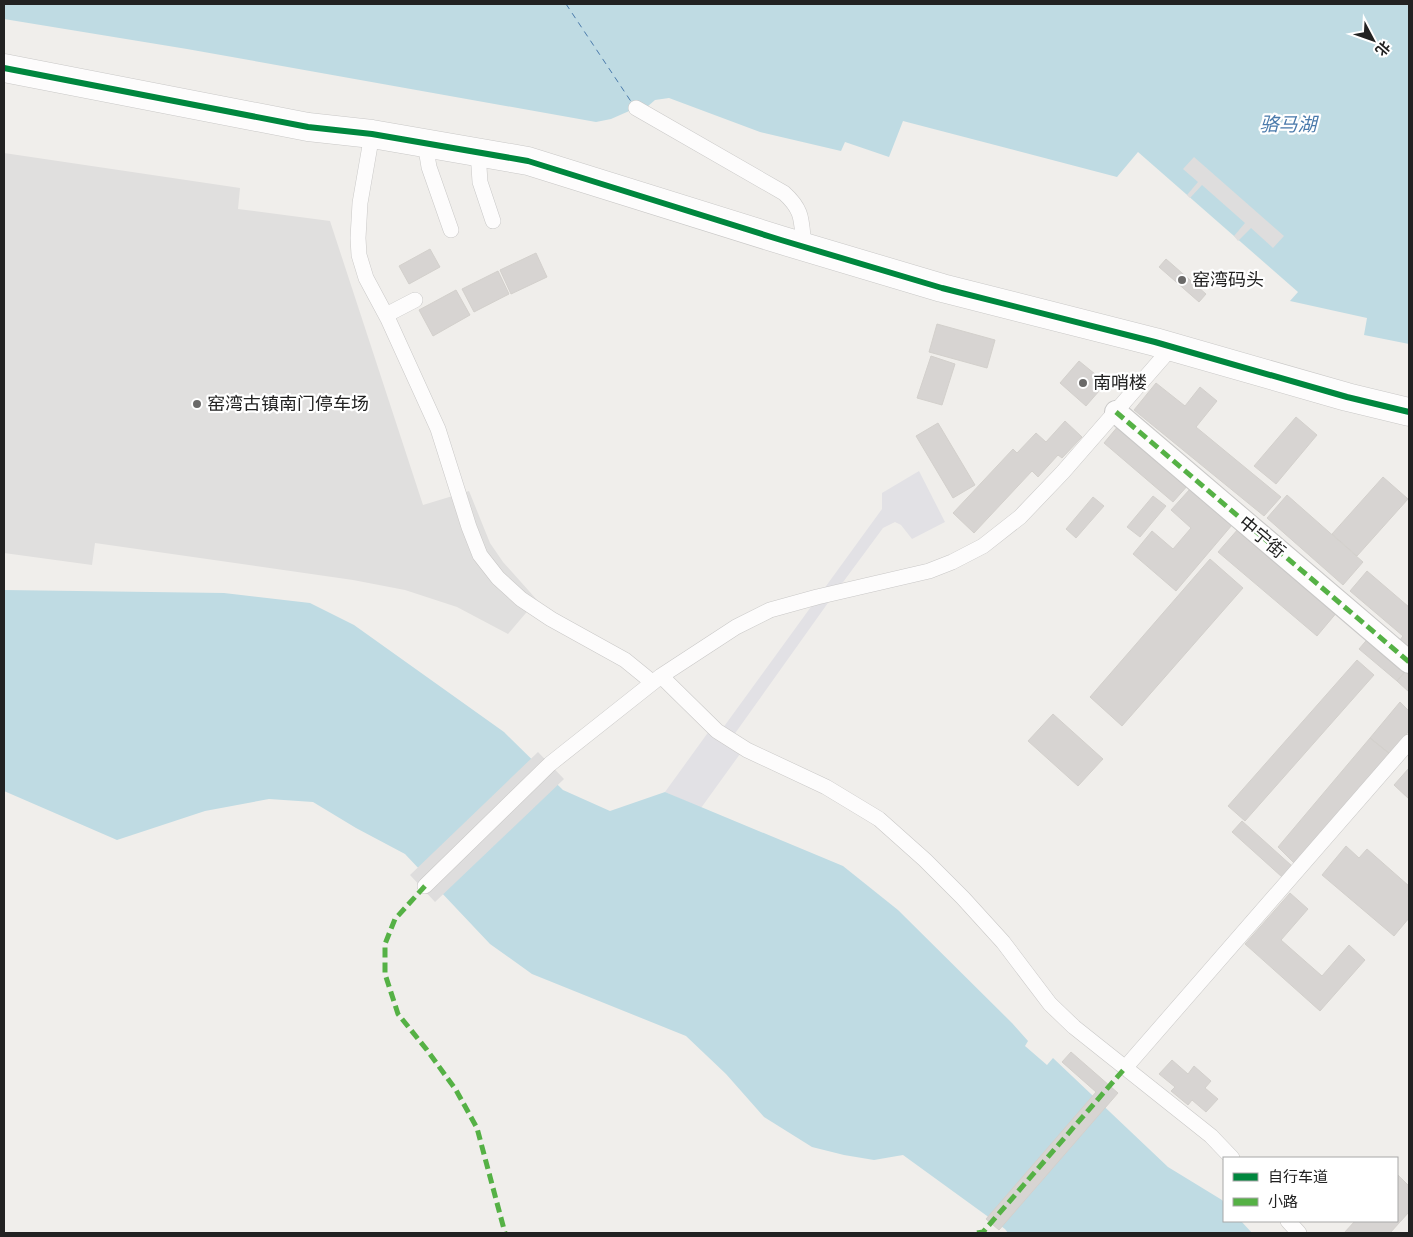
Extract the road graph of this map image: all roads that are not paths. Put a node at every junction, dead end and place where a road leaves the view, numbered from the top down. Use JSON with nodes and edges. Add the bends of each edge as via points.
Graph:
{"nodes":[{"id":1,"x":4,"y":68,"type":"edge"},
{"id":2,"x":636,"y":108,"type":"dead end"},
{"id":3,"x":372,"y":134,"type":"junction"},
{"id":4,"x":425,"y":143,"type":"junction"},
{"id":5,"x":478,"y":152,"type":"junction"},
{"id":6,"x":493,"y":221,"type":"dead end"},
{"id":7,"x":451,"y":230,"type":"dead end"},
{"id":8,"x":804,"y":247,"type":"junction"},
{"id":9,"x":415,"y":300,"type":"dead end"},
{"id":10,"x":386,"y":315,"type":"junction"},
{"id":11,"x":1172,"y":347,"type":"junction"},
{"id":12,"x":1116,"y":412,"type":"junction"},
{"id":13,"x":1409,"y":412,"type":"edge"},
{"id":14,"x":1409,"y":662,"type":"edge"},
{"id":15,"x":657,"y":679,"type":"junction"},
{"id":16,"x":1409,"y":742,"type":"edge"},
{"id":17,"x":425,"y":886,"type":"dead end"},
{"id":18,"x":1125,"y":1068,"type":"junction"},
{"id":19,"x":1231,"y":1157,"type":"edge"},
{"id":20,"x":1289,"y":1222,"type":"edge"},
{"id":21,"x":1299,"y":1233,"type":"edge"}],
"edges":[{"from":1,"to":3,"type":"street","via":[[308,127]]},
{"from":2,"to":8,"type":"lane","via":[[784,193],[795,203],[801,215]]},
{"from":3,"to":4,"type":"street"},
{"from":3,"to":10,"type":"lane","via":[[360,203],[359,255],[366,278]]},
{"from":4,"to":5,"type":"street"},
{"from":4,"to":7,"type":"lane","via":[[429,168]]},
{"from":5,"to":6,"type":"lane","via":[[480,182]]},
{"from":5,"to":8,"type":"street","via":[[528,161]]},
{"from":8,"to":11,"type":"street","via":[[942,288]]},
{"from":9,"to":10,"type":"lane"},
{"from":10,"to":15,"type":"lane","via":[[438,429],[480,555],[498,578],[521,599]]},
{"from":11,"to":12,"type":"lane"},
{"from":11,"to":13,"type":"street"},
{"from":12,"to":14,"type":"street","name":"中宁街"},
{"from":12,"to":15,"type":"lane","via":[[1020,517],[983,546],[929,571],[770,610],[736,627]]},
{"from":15,"to":17,"type":"lane","via":[[550,764]]},
{"from":15,"to":18,"type":"lane","via":[[717,731],[748,750],[826,787],[879,819],[963,898],[1003,942],[1050,1004]]},
{"from":16,"to":18,"type":"lane"},
{"from":18,"to":19,"type":"lane","via":[[1210,1136]]},
{"from":20,"to":21,"type":"lane"}]}
